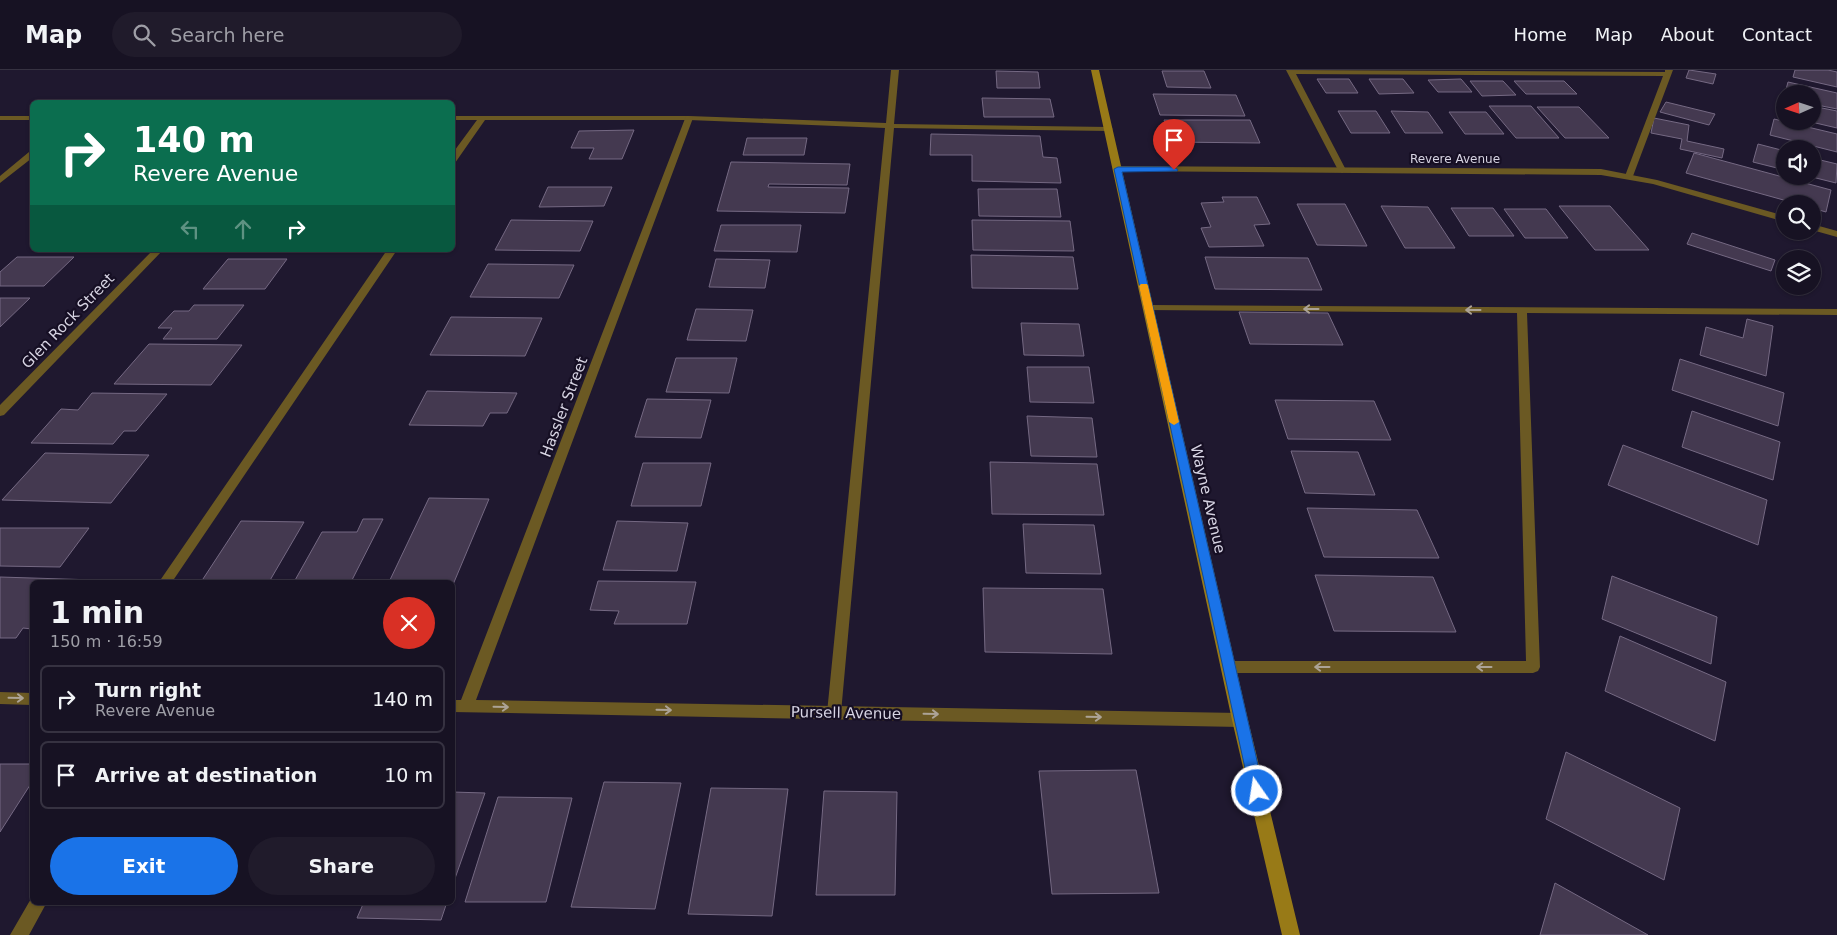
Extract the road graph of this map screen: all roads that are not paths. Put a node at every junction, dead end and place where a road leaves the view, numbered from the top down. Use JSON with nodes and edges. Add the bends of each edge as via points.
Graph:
{"nodes":[{"id":1,"x":895,"y":70,"type":"edge"},
{"id":2,"x":1095,"y":70,"type":"edge"},
{"id":3,"x":1290,"y":71,"type":"edge"},
{"id":4,"x":1668,"y":72,"type":"edge"},
{"id":5,"x":0,"y":118,"type":"edge"},
{"id":6,"x":30,"y":118,"type":"edge"},
{"id":7,"x":455,"y":118,"type":"edge"},
{"id":8,"x":482,"y":118,"type":"junction"},
{"id":9,"x":689,"y":118,"type":"junction"},
{"id":10,"x":889,"y":126,"type":"junction"},
{"id":11,"x":1109,"y":129,"type":"junction"},
{"id":12,"x":30,"y":156,"type":"edge"},
{"id":13,"x":455,"y":158,"type":"edge"},
{"id":14,"x":1118,"y":169,"type":"junction"},
{"id":15,"x":1342,"y":170,"type":"junction"},
{"id":16,"x":1629,"y":176,"type":"junction"},
{"id":17,"x":0,"y":180,"type":"edge"},
{"id":18,"x":1776,"y":217,"type":"edge"},
{"id":19,"x":1821,"y":230,"type":"edge"},
{"id":20,"x":1837,"y":234,"type":"edge"},
{"id":21,"x":156,"y":252,"type":"edge"},
{"id":22,"x":391,"y":252,"type":"edge"},
{"id":23,"x":1149,"y":308,"type":"junction"},
{"id":24,"x":1522,"y":310,"type":"junction"},
{"id":25,"x":1837,"y":312,"type":"edge"},
{"id":26,"x":0,"y":412,"type":"edge"},
{"id":27,"x":166,"y":580,"type":"edge"},
{"id":28,"x":1229,"y":667,"type":"junction"},
{"id":29,"x":0,"y":698,"type":"edge"},
{"id":30,"x":30,"y":699,"type":"edge"},
{"id":31,"x":459,"y":706,"type":"edge"},
{"id":32,"x":834,"y":713,"type":"junction"},
{"id":33,"x":1240,"y":720,"type":"junction"},
{"id":34,"x":37,"y":905,"type":"edge"},
{"id":35,"x":19,"y":935,"type":"edge"},
{"id":36,"x":1291,"y":935,"type":"edge"}],
"edges":[{"from":1,"to":10,"type":"street"},
{"from":2,"to":11,"type":"main road","name":"Wayne Avenue"},
{"from":3,"to":4,"type":"street"},
{"from":3,"to":15,"type":"street"},
{"from":4,"to":16,"type":"street"},
{"from":5,"to":6,"type":"street"},
{"from":7,"to":8,"type":"street"},
{"from":8,"to":9,"type":"street"},
{"from":8,"to":13,"type":"street"},
{"from":9,"to":10,"type":"street"},
{"from":9,"to":31,"type":"street","name":"Hassler Street"},
{"from":10,"to":11,"type":"street"},
{"from":10,"to":32,"type":"street"},
{"from":11,"to":14,"type":"main road","name":"Wayne Avenue"},
{"from":12,"to":17,"type":"street"},
{"from":14,"to":15,"type":"street","name":"Revere Avenue"},
{"from":14,"to":23,"type":"main road","name":"Wayne Avenue"},
{"from":15,"to":16,"type":"street","name":"Revere Avenue","via":[[1601,172]]},
{"from":16,"to":18,"type":"street","name":"Revere Avenue"},
{"from":19,"to":20,"type":"street"},
{"from":21,"to":26,"type":"street","name":"Glen Rock Street"},
{"from":22,"to":27,"type":"street"},
{"from":24,"to":23,"type":"street","one_way":true},
{"from":23,"to":28,"type":"main road","name":"Wayne Avenue"},
{"from":24,"to":25,"type":"street"},
{"from":24,"to":28,"type":"street","one_way":true,"via":[[1533,667]]},
{"from":28,"to":33,"type":"main road","name":"Wayne Avenue"},
{"from":29,"to":30,"type":"street","one_way":true},
{"from":31,"to":32,"type":"street","name":"Pursell Avenue","one_way":true},
{"from":32,"to":33,"type":"street","name":"Pursell Avenue","one_way":true},
{"from":33,"to":36,"type":"main road","name":"Wayne Avenue"},
{"from":34,"to":35,"type":"street"}]}
